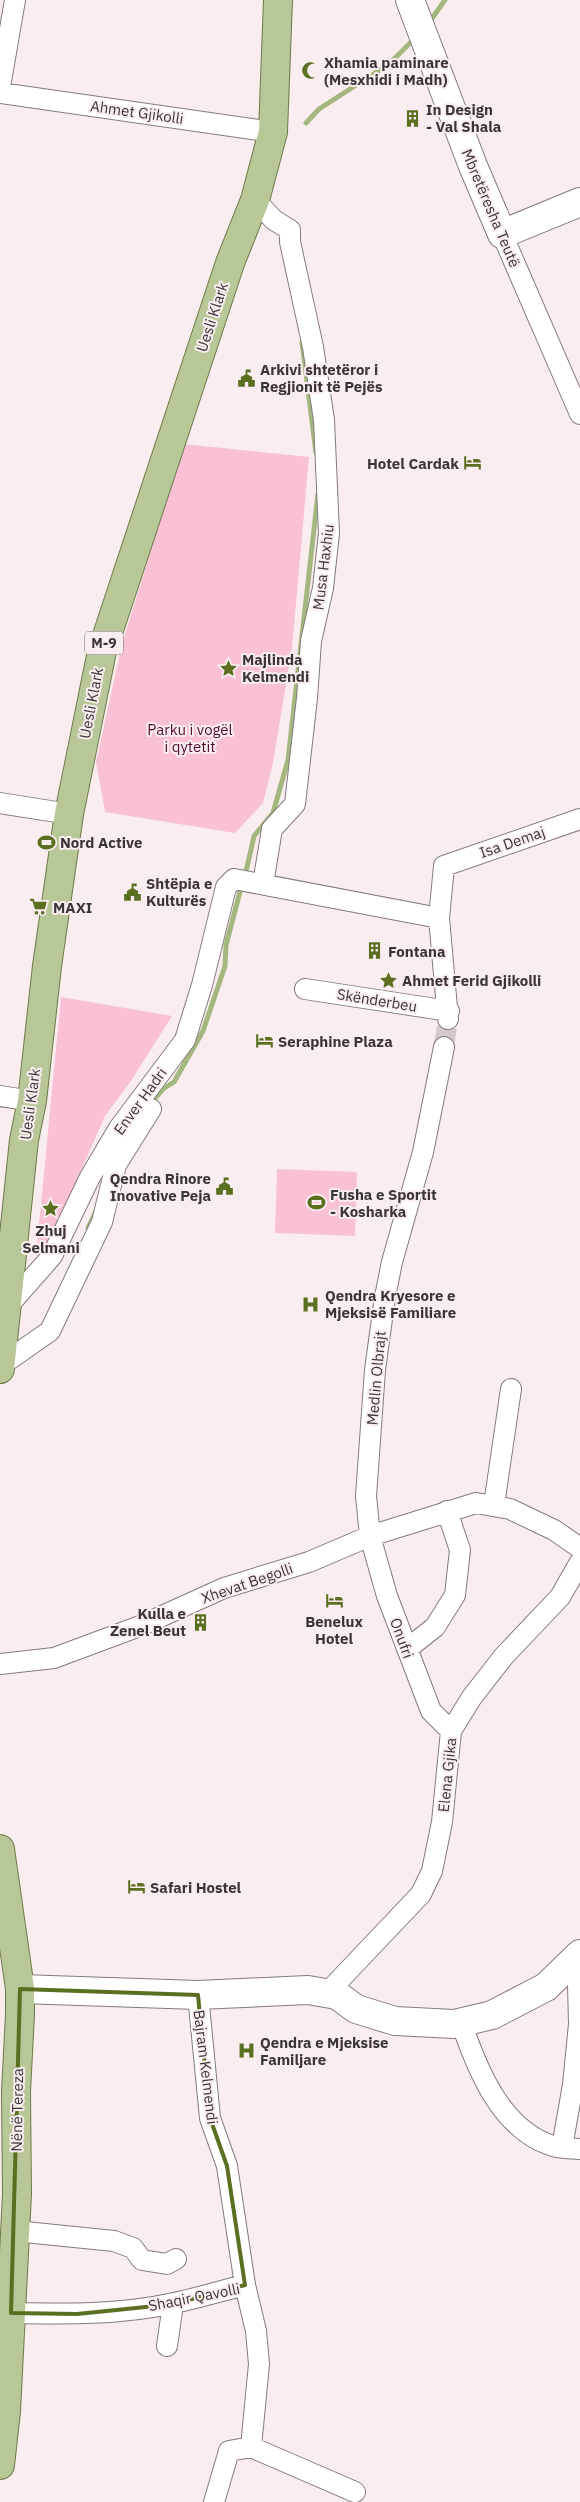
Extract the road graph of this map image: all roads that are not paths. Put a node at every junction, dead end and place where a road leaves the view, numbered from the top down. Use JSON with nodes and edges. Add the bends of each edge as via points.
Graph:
{"nodes":[{"id":1,"x":15,"y":0,"type":"edge"},
{"id":2,"x":278,"y":0,"type":"edge"},
{"id":3,"x":410,"y":0,"type":"edge"},
{"id":4,"x":0,"y":87,"type":"edge"},
{"id":5,"x":0,"y":93,"type":"edge"},
{"id":6,"x":273,"y":132,"type":"junction"},
{"id":7,"x":255,"y":200,"type":"junction"},
{"id":8,"x":580,"y":202,"type":"edge"},
{"id":9,"x":502,"y":234,"type":"junction"},
{"id":10,"x":580,"y":414,"type":"edge"},
{"id":11,"x":0,"y":803,"type":"edge"},
{"id":12,"x":69,"y":814,"type":"junction"},
{"id":13,"x":580,"y":819,"type":"edge"},
{"id":14,"x":249,"y":881,"type":"junction"},
{"id":15,"x":439,"y":918,"type":"junction"},
{"id":16,"x":306,"y":989,"type":"dead end"},
{"id":17,"x":444,"y":1047,"type":"tunnel mouth"},
{"id":18,"x":0,"y":1096,"type":"edge"},
{"id":19,"x":32,"y":1101,"type":"junction"},
{"id":20,"x":151,"y":1109,"type":"dead end"},
{"id":21,"x":8,"y":1306,"type":"junction"},
{"id":22,"x":2,"y":1336,"type":"edge"},
{"id":23,"x":0,"y":1368,"type":"edge"},
{"id":24,"x":511,"y":1389,"type":"dead end"},
{"id":25,"x":494,"y":1505,"type":"junction"},
{"id":26,"x":447,"y":1511,"type":"junction"},
{"id":27,"x":370,"y":1536,"type":"junction"},
{"id":28,"x":580,"y":1548,"type":"edge"},
{"id":29,"x":580,"y":1562,"type":"edge"},
{"id":30,"x":407,"y":1649,"type":"junction"},
{"id":31,"x":0,"y":1664,"type":"edge"},
{"id":32,"x":451,"y":1731,"type":"junction"},
{"id":33,"x":0,"y":1849,"type":"edge"},
{"id":34,"x":574,"y":1960,"type":"edge"},
{"id":35,"x":20,"y":1989,"type":"junction"},
{"id":36,"x":328,"y":1992,"type":"junction"},
{"id":37,"x":198,"y":1995,"type":"junction"},
{"id":38,"x":579,"y":2003,"type":"edge"},
{"id":39,"x":461,"y":2022,"type":"junction"},
{"id":40,"x":571,"y":2148,"type":"edge"},
{"id":41,"x":15,"y":2231,"type":"junction"},
{"id":42,"x":176,"y":2259,"type":"dead end"},
{"id":43,"x":245,"y":2285,"type":"junction"},
{"id":44,"x":173,"y":2304,"type":"junction"},
{"id":45,"x":7,"y":2318,"type":"edge"},
{"id":46,"x":167,"y":2346,"type":"dead end"},
{"id":47,"x":251,"y":2447,"type":"junction"},
{"id":48,"x":0,"y":2461,"type":"edge"},
{"id":49,"x":0,"y":2465,"type":"edge"},
{"id":50,"x":355,"y":2492,"type":"dead end"},
{"id":51,"x":214,"y":2502,"type":"edge"}],
"edges":[{"from":1,"to":4,"type":"street"},
{"from":2,"to":6,"type":"main road","name":"Uesli Klark","number":"M-9"},
{"from":3,"to":9,"type":"street","name":"Mbretëresha Teutë","via":[[469,157]]},
{"from":5,"to":6,"type":"street","name":"Ahmet Gjikolli"},
{"from":6,"to":7,"type":"main road","name":"Uesli Klark","number":"M-9"},
{"from":7,"to":12,"type":"main road","name":"Uesli Klark","number":"M-9","via":[[230,263],[102,651]]},
{"from":7,"to":14,"type":"street","name":"Musa Haxhiu","via":[[274,220],[290,230],[324,420],[329,533],[323,588],[311,642],[308,698],[295,804],[272,829]]},
{"from":8,"to":9,"type":"street"},
{"from":9,"to":10,"type":"street","name":"Mbretëresha Teutë"},
{"from":11,"to":12,"type":"street"},
{"from":12,"to":19,"type":"main road","name":"Uesli Klark","number":"M-9"},
{"from":13,"to":15,"type":"street","name":"Isa Demaj","via":[[444,866]]},
{"from":14,"to":15,"type":"street"},
{"from":14,"to":21,"type":"street","name":"Enver Hadri","via":[[226,887],[186,1040],[119,1128],[90,1177],[52,1256]]},
{"from":15,"to":16,"type":"street","name":"Skënderbeu","via":[[449,1015]]},
{"from":17,"to":27,"type":"street","name":"Medlin Olbrajt","via":[[423,1152],[392,1262],[377,1347],[366,1496]]},
{"from":18,"to":19,"type":"street"},
{"from":19,"to":21,"type":"main road","name":"Uesli Klark","number":"M-9","via":[[24,1140]]},
{"from":20,"to":23,"type":"street","name":"Enver Hadri","via":[[116,1166],[102,1222],[50,1331]]},
{"from":21,"to":22,"type":"main road","name":"Uesli Klark","number":"M-9"},
{"from":22,"to":23,"type":"main road","name":"Uesli Klark","number":"M-9"},
{"from":24,"to":25,"type":"street"},
{"from":25,"to":26,"type":"street","name":"Xhevat Begolli","via":[[476,1503]]},
{"from":25,"to":28,"type":"street","name":"Xhevat Begolli","via":[[554,1530]]},
{"from":26,"to":27,"type":"street","name":"Xhevat Begolli"},
{"from":26,"to":30,"type":"street","via":[[460,1550],[455,1595],[434,1627]]},
{"from":27,"to":30,"type":"street","name":"Onufri","via":[[387,1596]]},
{"from":27,"to":31,"type":"street","name":"Xhevat Begolli","via":[[309,1562],[224,1588],[140,1626],[54,1658]]},
{"from":29,"to":32,"type":"street","name":"Elena Gjika","via":[[560,1596],[504,1656]]},
{"from":30,"to":32,"type":"street","name":"Onufri","via":[[431,1711]]},
{"from":32,"to":36,"type":"street","name":"Elena Gjika","via":[[442,1822],[432,1871],[421,1894]]},
{"from":33,"to":35,"type":"main road"},
{"from":34,"to":38,"type":"street"},
{"from":34,"to":39,"type":"street","name":"Bajram Kelmendi","via":[[546,1987],[492,2015]]},
{"from":35,"to":37,"type":"street","name":"Bajram Kelmendi"},
{"from":35,"to":41,"type":"main road","name":"Nënë Tereza"},
{"from":36,"to":37,"type":"street","name":"Bajram Kelmendi"},
{"from":36,"to":39,"type":"street","name":"Bajram Kelmendi","via":[[356,2009],[395,2021]]},
{"from":37,"to":43,"type":"street","name":"Bajram Kelmendi","via":[[210,2118],[226,2166]]},
{"from":38,"to":40,"type":"street"},
{"from":39,"to":40,"type":"street","via":[[482,2077],[502,2107],[524,2131],[553,2146]]},
{"from":41,"to":42,"type":"street","via":[[114,2242],[133,2248],[142,2260],[167,2264]]},
{"from":41,"to":45,"type":"main road","name":"Nënë Tereza"},
{"from":43,"to":44,"type":"street","name":"Shaqir Qavolli"},
{"from":43,"to":47,"type":"street","name":"Shaqir Qavolli","via":[[256,2331],[259,2364]]},
{"from":44,"to":45,"type":"street","name":"Shaqir Qavolli"},
{"from":44,"to":46,"type":"street"},
{"from":45,"to":48,"type":"main road","name":"Nënë Tereza","via":[[6,2411]]},
{"from":47,"to":50,"type":"street"},
{"from":47,"to":51,"type":"street","via":[[229,2451]]},
{"from":48,"to":49,"type":"main road","name":"Nënë Tereza"}]}
